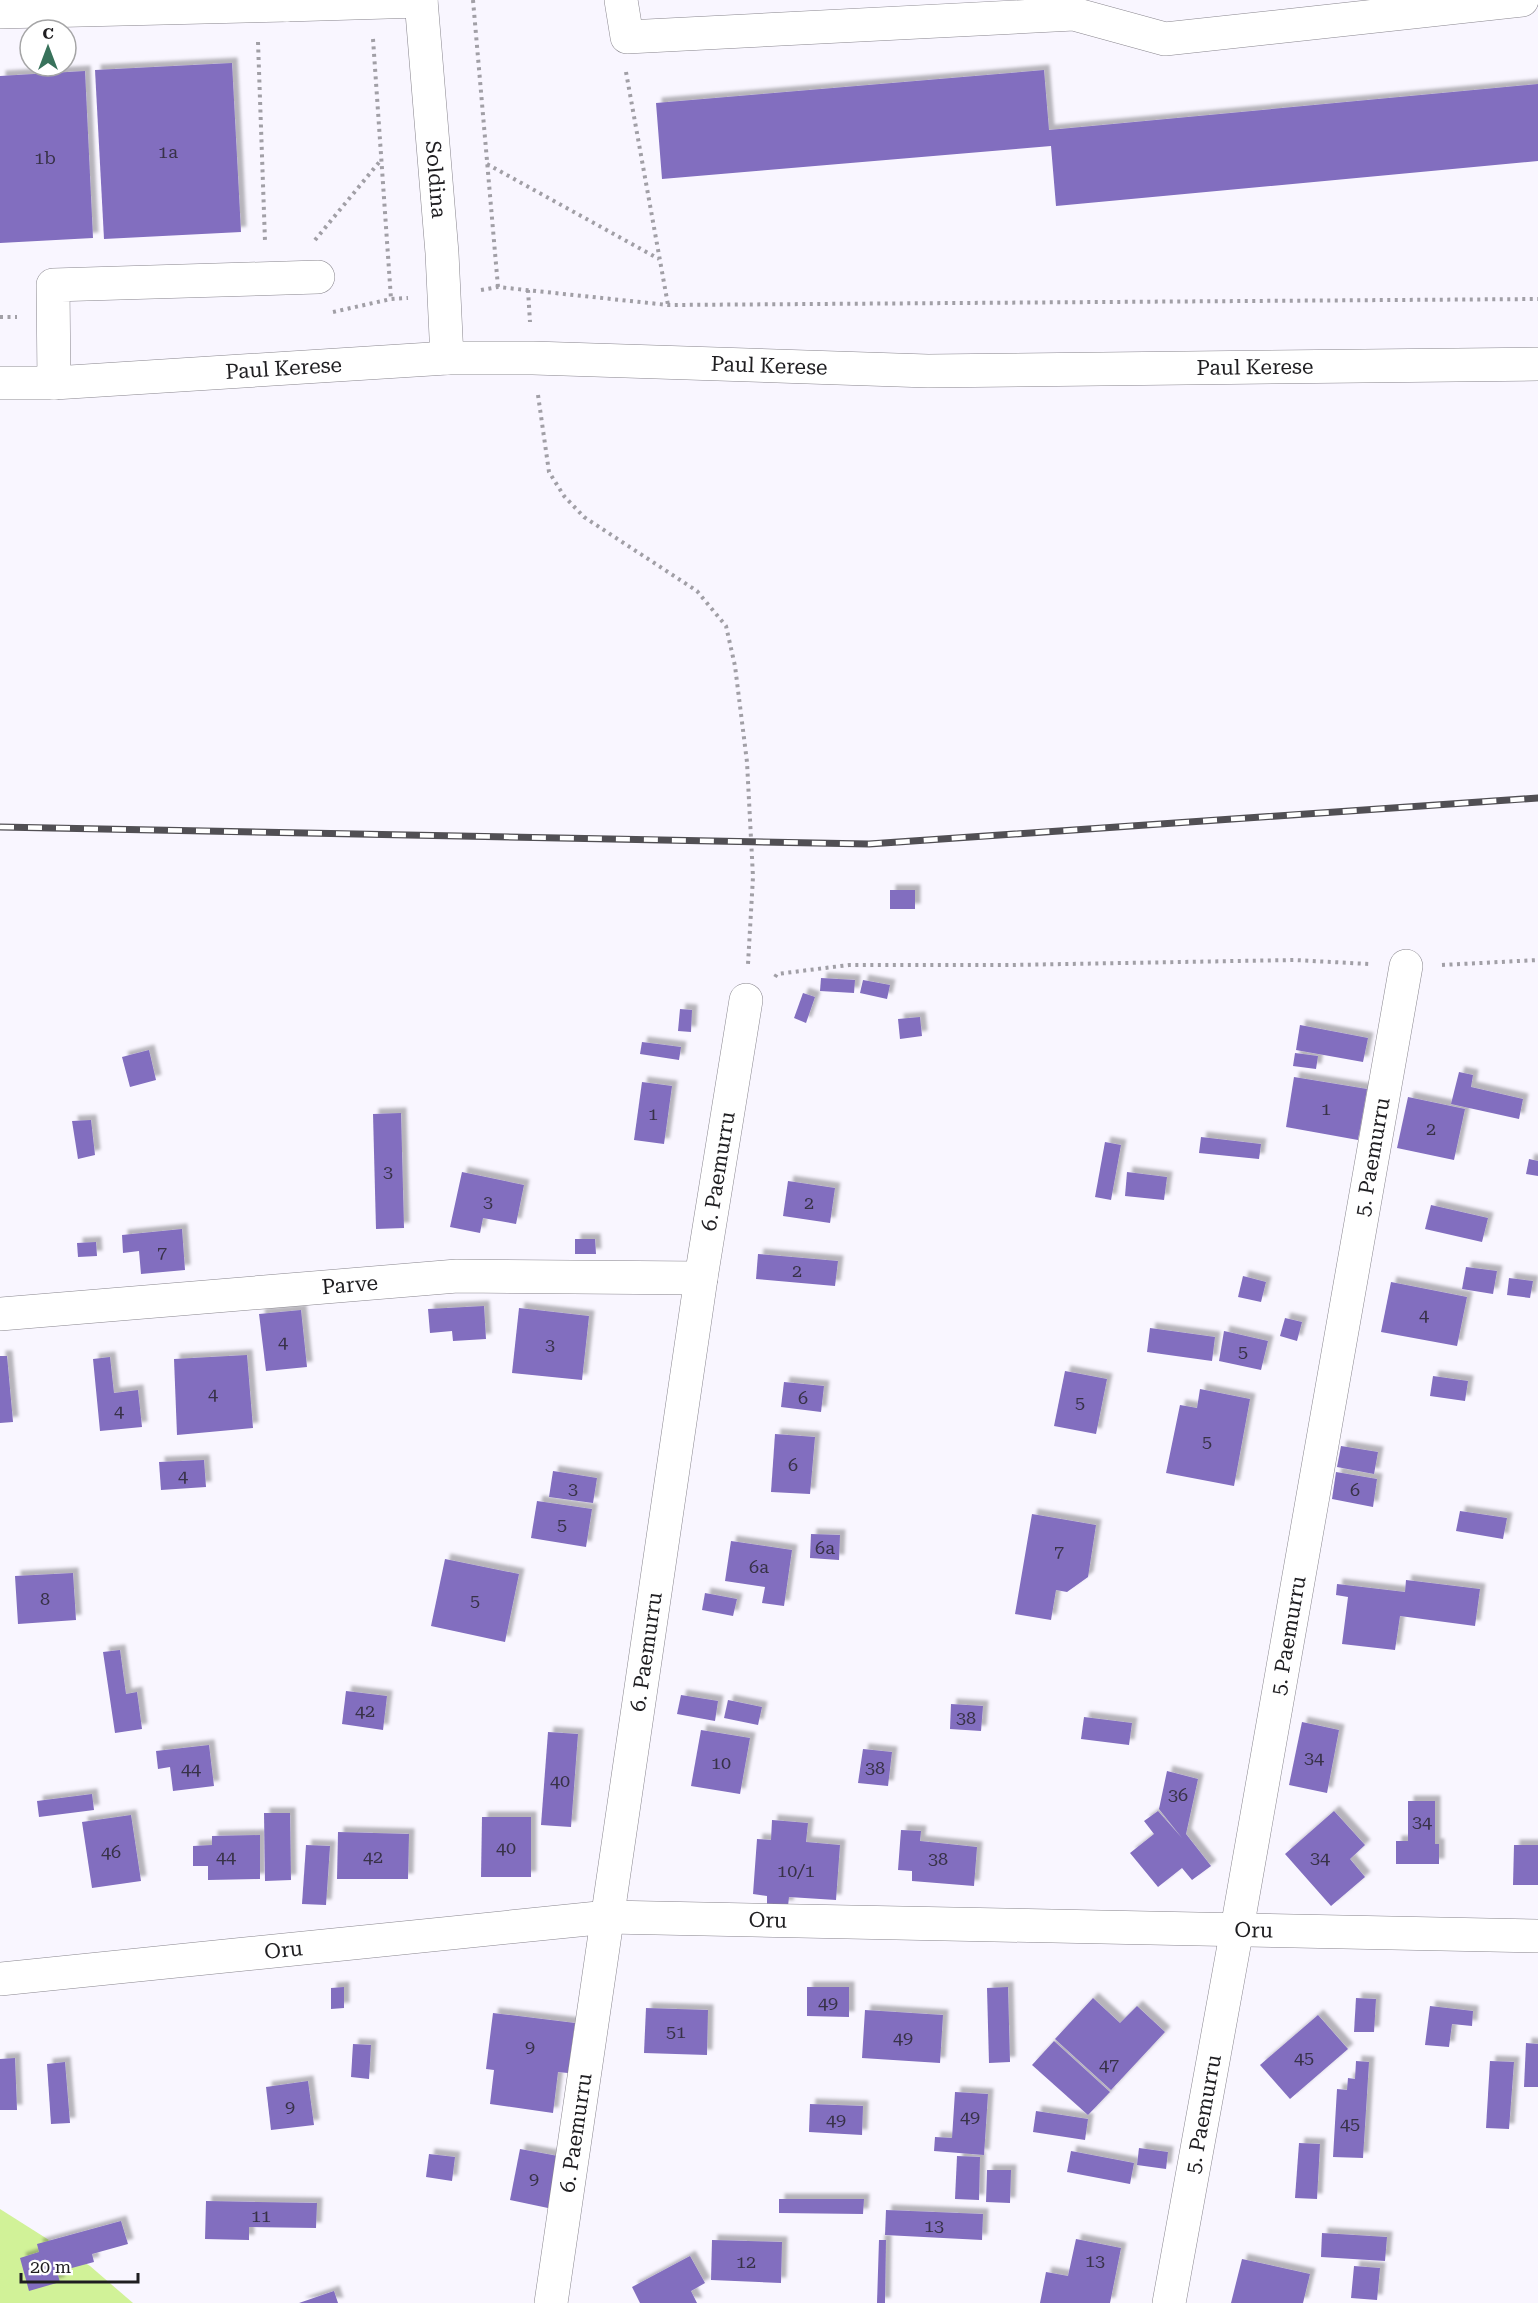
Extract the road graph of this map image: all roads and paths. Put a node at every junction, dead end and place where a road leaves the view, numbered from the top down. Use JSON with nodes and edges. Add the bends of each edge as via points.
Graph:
{"nodes":[{"id":1,"x":421,"y":0,"type":"edge"},
{"id":2,"x":472,"y":0,"type":"edge"},
{"id":3,"x":621,"y":0,"type":"edge"},
{"id":4,"x":1522,"y":0,"type":"edge"},
{"id":5,"x":370,"y":3,"type":"junction"},
{"id":6,"x":277,"y":4,"type":"edge"},
{"id":7,"x":0,"y":12,"type":"edge"},
{"id":8,"x":627,"y":37,"type":"junction"},
{"id":9,"x":381,"y":160,"type":"junction"},
{"id":10,"x":487,"y":164,"type":"junction"},
{"id":11,"x":265,"y":243,"type":"dead end"},
{"id":12,"x":660,"y":259,"type":"junction"},
{"id":13,"x":318,"y":277,"type":"dead end"},
{"id":14,"x":285,"y":278,"type":"junction"},
{"id":15,"x":498,"y":287,"type":"junction"},
{"id":16,"x":528,"y":290,"type":"junction"},
{"id":17,"x":444,"y":295,"type":"junction"},
{"id":18,"x":391,"y":299,"type":"dead end"},
{"id":19,"x":1538,"y":299,"type":"edge"},
{"id":20,"x":668,"y":305,"type":"junction"},
{"id":21,"x":447,"y":358,"type":"junction"},
{"id":22,"x":533,"y":358,"type":"junction"},
{"id":23,"x":1538,"y":364,"type":"edge"},
{"id":24,"x":54,"y":382,"type":"junction"},
{"id":25,"x":0,"y":383,"type":"edge"},
{"id":26,"x":1538,"y":960,"type":"edge"},
{"id":27,"x":1406,"y":966,"type":"junction"},
{"id":28,"x":746,"y":1000,"type":"junction"},
{"id":29,"x":701,"y":1278,"type":"junction"},
{"id":30,"x":0,"y":1314,"type":"edge"},
{"id":31,"x":608,"y":1917,"type":"junction"},
{"id":32,"x":1237,"y":1929,"type":"junction"},
{"id":33,"x":1538,"y":1936,"type":"edge"},
{"id":34,"x":0,"y":1980,"type":"edge"},
{"id":35,"x":551,"y":2303,"type":"edge"},
{"id":36,"x":1169,"y":2303,"type":"edge"}],
"edges":[{"from":1,"to":5,"type":"main road"},
{"from":1,"to":17,"type":"main road","name":"Soldina"},
{"from":2,"to":10,"type":"path"},
{"from":3,"to":8,"type":"main road"},
{"from":4,"to":8,"type":"main road","via":[[1165,39],[1074,14]]},
{"from":5,"to":6,"type":"main road"},
{"from":5,"to":9,"type":"path"},
{"from":6,"to":7,"type":"main road"},
{"from":6,"to":11,"type":"path"},
{"from":8,"to":12,"type":"path","via":[[626,71]]},
{"from":9,"to":14,"type":"path"},
{"from":9,"to":18,"type":"path"},
{"from":10,"to":12,"type":"path"},
{"from":10,"to":15,"type":"path"},
{"from":12,"to":20,"type":"path"},
{"from":13,"to":14,"type":"main road"},
{"from":14,"to":24,"type":"main road","via":[[52,285]]},
{"from":15,"to":16,"type":"path"},
{"from":15,"to":17,"type":"path"},
{"from":16,"to":20,"type":"path"},
{"from":16,"to":22,"type":"path"},
{"from":17,"to":21,"type":"main road","name":"Soldina"},
{"from":19,"to":20,"type":"path"},
{"from":21,"to":22,"type":"main road","name":"Paul Kerese"},
{"from":21,"to":24,"type":"main road","name":"Paul Kerese"},
{"from":22,"to":23,"type":"main road","name":"Paul Kerese","via":[[928,371]]},
{"from":22,"to":28,"type":"path","via":[[549,472],[564,496],[584,517],[697,591],[726,626],[743,730],[753,877]]},
{"from":24,"to":25,"type":"main road","name":"Paul Kerese"},
{"from":26,"to":27,"type":"path"},
{"from":27,"to":28,"type":"path","via":[[1294,960],[849,964],[777,974]]},
{"from":27,"to":32,"type":"main road","name":"5. Paemurru"},
{"from":28,"to":29,"type":"main road","name":"6. Paemurru"},
{"from":29,"to":30,"type":"main road","name":"Parve","via":[[457,1276]]},
{"from":29,"to":31,"type":"main road","name":"6. Paemurru"},
{"from":31,"to":32,"type":"main road","name":"Oru"},
{"from":31,"to":34,"type":"main road","name":"Oru"},
{"from":31,"to":35,"type":"main road","name":"6. Paemurru"},
{"from":32,"to":33,"type":"main road","name":"Oru"},
{"from":32,"to":36,"type":"main road","name":"5. Paemurru"}]}
